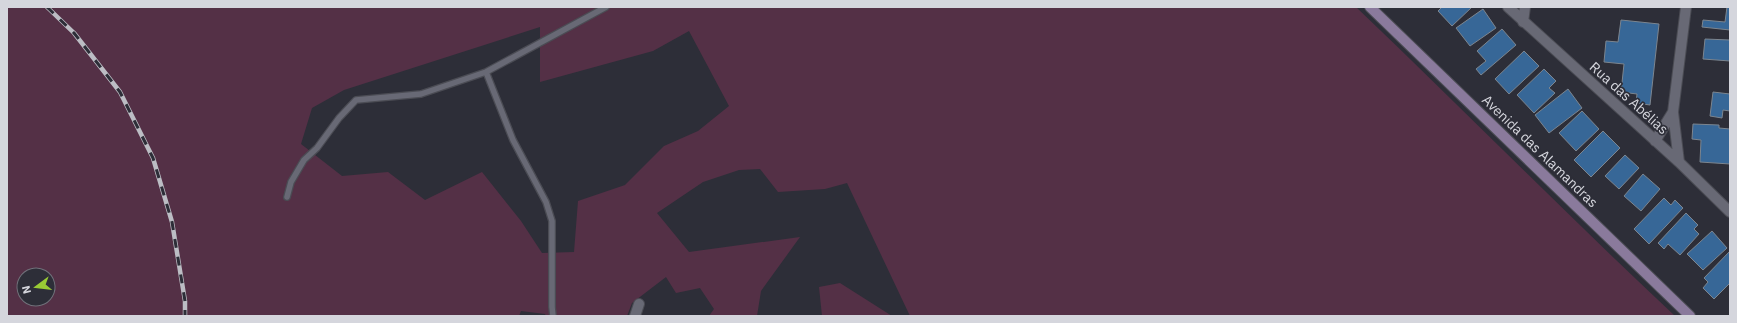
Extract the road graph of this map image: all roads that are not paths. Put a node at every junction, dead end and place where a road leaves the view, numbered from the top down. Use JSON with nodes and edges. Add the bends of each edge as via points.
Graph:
{"nodes":[{"id":1,"x":606,"y":7,"type":"edge"},
{"id":2,"x":1370,"y":7,"type":"edge"},
{"id":3,"x":1508,"y":7,"type":"edge"},
{"id":4,"x":1525,"y":7,"type":"edge"},
{"id":5,"x":1686,"y":7,"type":"edge"},
{"id":6,"x":1523,"y":22,"type":"junction"},
{"id":7,"x":486,"y":72,"type":"junction"},
{"id":8,"x":1674,"y":112,"type":"junction"},
{"id":9,"x":1655,"y":141,"type":"junction"},
{"id":10,"x":1679,"y":162,"type":"junction"},
{"id":11,"x":287,"y":197,"type":"dead end"},
{"id":12,"x":1730,"y":212,"type":"edge"},
{"id":13,"x":639,"y":304,"type":"dead end"},
{"id":14,"x":554,"y":316,"type":"edge"},
{"id":15,"x":635,"y":316,"type":"edge"},
{"id":16,"x":1690,"y":316,"type":"edge"}],
"edges":[{"from":1,"to":7,"type":"lane"},
{"from":2,"to":16,"type":"street","name":"Avenida das Alamandras"},
{"from":3,"to":6,"type":"street","name":"Rua das Abélias"},
{"from":4,"to":6,"type":"street"},
{"from":5,"to":8,"type":"street"},
{"from":6,"to":9,"type":"street","name":"Rua das Abélias"},
{"from":7,"to":11,"type":"lane","via":[[421,94],[356,100],[304,160],[291,182]]},
{"from":7,"to":14,"type":"lane","via":[[513,140],[546,202],[552,221]]},
{"from":8,"to":9,"type":"street"},
{"from":8,"to":10,"type":"street"},
{"from":9,"to":10,"type":"street","name":"Rua das Abélias"},
{"from":10,"to":12,"type":"street","name":"Rua das Abélias"},
{"from":13,"to":15,"type":"street"}]}
